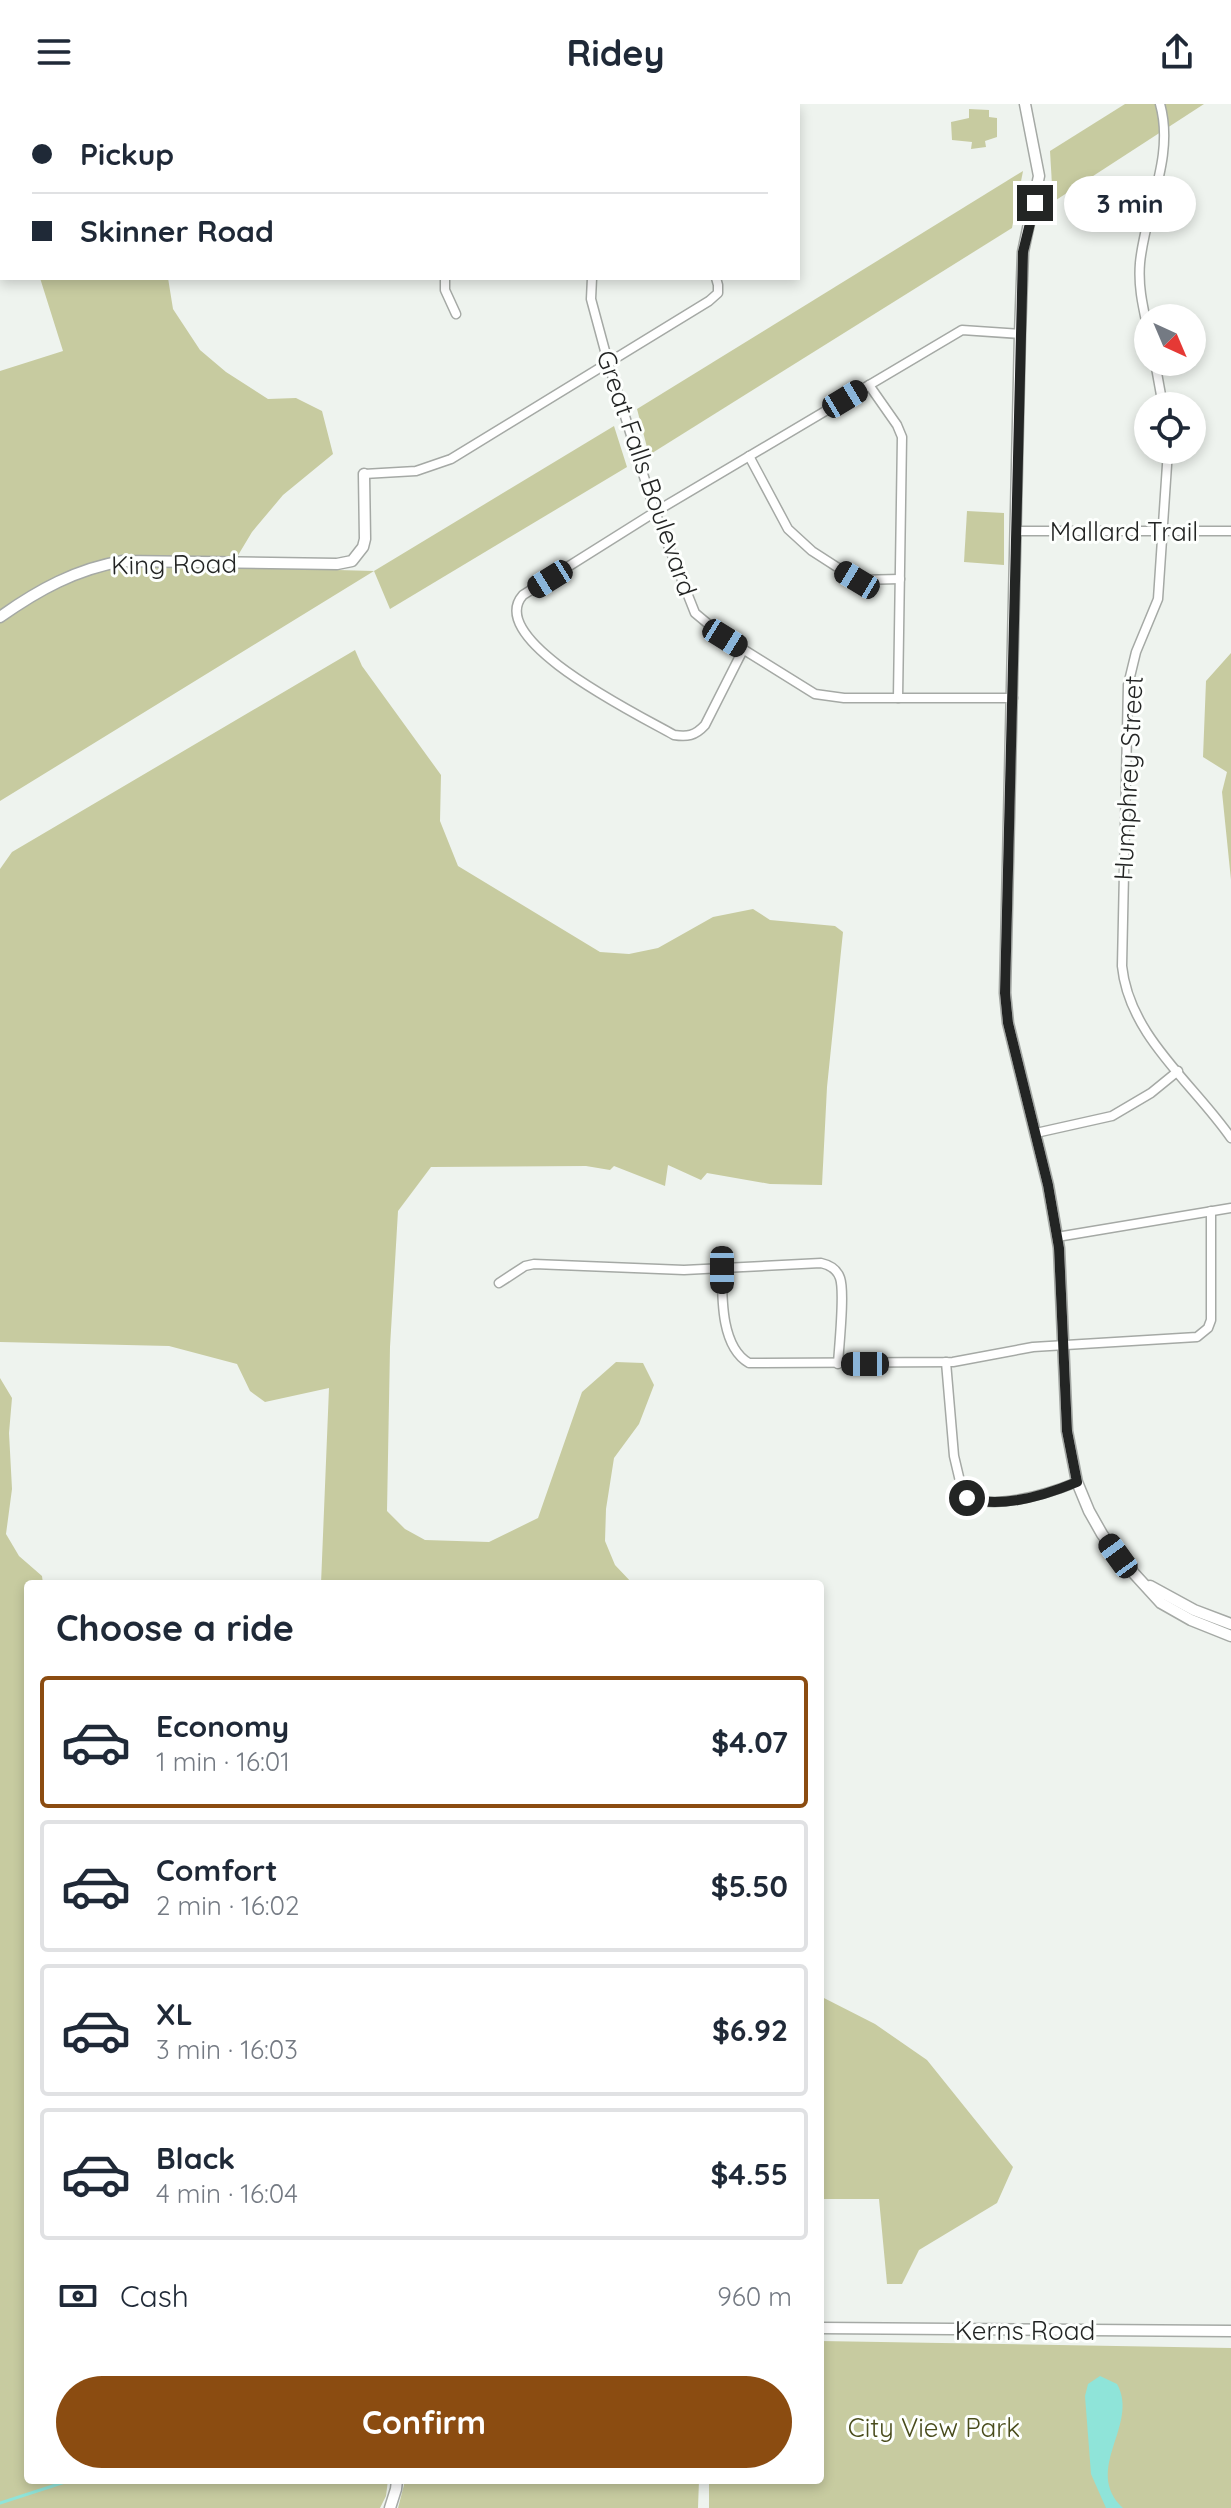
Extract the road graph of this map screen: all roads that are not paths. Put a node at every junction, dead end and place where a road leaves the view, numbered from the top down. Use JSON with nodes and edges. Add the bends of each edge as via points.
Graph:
{"nodes":[{"id":1,"x":1025,"y":104,"type":"edge"},
{"id":2,"x":1160,"y":104,"type":"edge"},
{"id":3,"x":445,"y":280,"type":"edge"},
{"id":4,"x":592,"y":280,"type":"edge"},
{"id":5,"x":717,"y":280,"type":"edge"},
{"id":6,"x":1142,"y":304,"type":"edge"},
{"id":7,"x":456,"y":314,"type":"dead end"},
{"id":8,"x":1020,"y":334,"type":"junction"},
{"id":9,"x":608,"y":362,"type":"junction"},
{"id":10,"x":869,"y":385,"type":"junction"},
{"id":11,"x":749,"y":456,"type":"junction"},
{"id":12,"x":1167,"y":464,"type":"edge"},
{"id":13,"x":364,"y":474,"type":"joint"},
{"id":14,"x":655,"y":512,"type":"junction"},
{"id":15,"x":1164,"y":530,"type":"junction"},
{"id":16,"x":1016,"y":531,"type":"junction"},
{"id":17,"x":1231,"y":531,"type":"edge"},
{"id":18,"x":900,"y":579,"type":"junction"},
{"id":19,"x":0,"y":617,"type":"edge"},
{"id":20,"x":743,"y":650,"type":"junction"},
{"id":21,"x":898,"y":698,"type":"junction"},
{"id":22,"x":1013,"y":698,"type":"junction"},
{"id":23,"x":1178,"y":1071,"type":"junction"},
{"id":24,"x":1036,"y":1133,"type":"junction"},
{"id":25,"x":1231,"y":1138,"type":"edge"},
{"id":26,"x":1231,"y":1208,"type":"edge"},
{"id":27,"x":1211,"y":1211,"type":"junction"},
{"id":28,"x":1057,"y":1237,"type":"junction"},
{"id":29,"x":722,"y":1270,"type":"junction"},
{"id":30,"x":499,"y":1283,"type":"dead end"},
{"id":31,"x":1063,"y":1344,"type":"junction"},
{"id":32,"x":946,"y":1362,"type":"junction"},
{"id":33,"x":838,"y":1364,"type":"junction"},
{"id":34,"x":1077,"y":1482,"type":"junction"},
{"id":35,"x":1145,"y":1584,"type":"junction"},
{"id":36,"x":1231,"y":1624,"type":"edge"},
{"id":37,"x":1231,"y":1636,"type":"edge"},
{"id":38,"x":824,"y":2328,"type":"edge"},
{"id":39,"x":1231,"y":2331,"type":"edge"},
{"id":40,"x":397,"y":2484,"type":"edge"},
{"id":41,"x":390,"y":2508,"type":"edge"}],
"edges":[{"from":1,"to":8,"type":"street","via":[[1039,176],[1023,252]]},
{"from":2,"to":6,"type":"street","via":[[1164,153],[1140,260]]},
{"from":3,"to":7,"type":"street"},
{"from":4,"to":9,"type":"street","name":"Great Falls Boulevard","via":[[591,299]]},
{"from":5,"to":9,"type":"street","via":[[718,293],[709,301]]},
{"from":8,"to":10,"type":"street","via":[[962,330]]},
{"from":8,"to":16,"type":"street"},
{"from":9,"to":13,"type":"street","via":[[451,459],[416,471]]},
{"from":9,"to":14,"type":"street","name":"Great Falls Boulevard"},
{"from":10,"to":11,"type":"street"},
{"from":10,"to":18,"type":"street","via":[[902,437]]},
{"from":11,"to":14,"type":"street"},
{"from":11,"to":18,"type":"street","via":[[788,529],[812,551],[857,580]]},
{"from":12,"to":15,"type":"street","name":"Humphrey Street"},
{"from":13,"to":19,"type":"street","name":"King Road","via":[[365,539],[352,561],[123,561],[61,580]]},
{"from":14,"to":20,"type":"street","name":"Great Falls Boulevard","via":[[695,613]]},
{"from":14,"to":20,"type":"street","via":[[523,595],[516,614],[524,633],[567,672],[674,735],[686,736],[705,725]]},
{"from":15,"to":16,"type":"street","name":"Mallard Trail"},
{"from":15,"to":17,"type":"street","name":"Mallard Trail"},
{"from":15,"to":23,"type":"street","name":"Humphrey Street","via":[[1158,599],[1128,685],[1122,966],[1137,1017]]},
{"from":16,"to":22,"type":"street"},
{"from":18,"to":21,"type":"street"},
{"from":20,"to":21,"type":"street","name":"Great Falls Boulevard","via":[[815,694]]},
{"from":21,"to":22,"type":"street","name":"Great Falls Boulevard"},
{"from":22,"to":24,"type":"street","via":[[1005,993]]},
{"from":23,"to":24,"type":"street","via":[[1112,1116]]},
{"from":23,"to":25,"type":"street","name":"Humphrey Street"},
{"from":24,"to":28,"type":"street"},
{"from":26,"to":27,"type":"street"},
{"from":27,"to":28,"type":"street"},
{"from":27,"to":31,"type":"street","via":[[1211,1320],[1203,1334]]},
{"from":28,"to":31,"type":"street"},
{"from":29,"to":30,"type":"street","via":[[534,1264]]},
{"from":29,"to":33,"type":"street","via":[[724,1314],[742,1359],[757,1364]]},
{"from":29,"to":33,"type":"street","via":[[821,1263],[835,1269],[841,1282]]},
{"from":31,"to":32,"type":"street"},
{"from":31,"to":34,"type":"street","via":[[1067,1431]]},
{"from":32,"to":33,"type":"street"},
{"from":32,"to":34,"type":"street","via":[[954,1456],[963,1494],[993,1502]]},
{"from":34,"to":35,"type":"street","via":[[1102,1534]]},
{"from":35,"to":36,"type":"street"},
{"from":35,"to":37,"type":"street","via":[[1161,1603]]},
{"from":38,"to":39,"type":"street","name":"Kerns Road"},
{"from":40,"to":41,"type":"street"}]}
